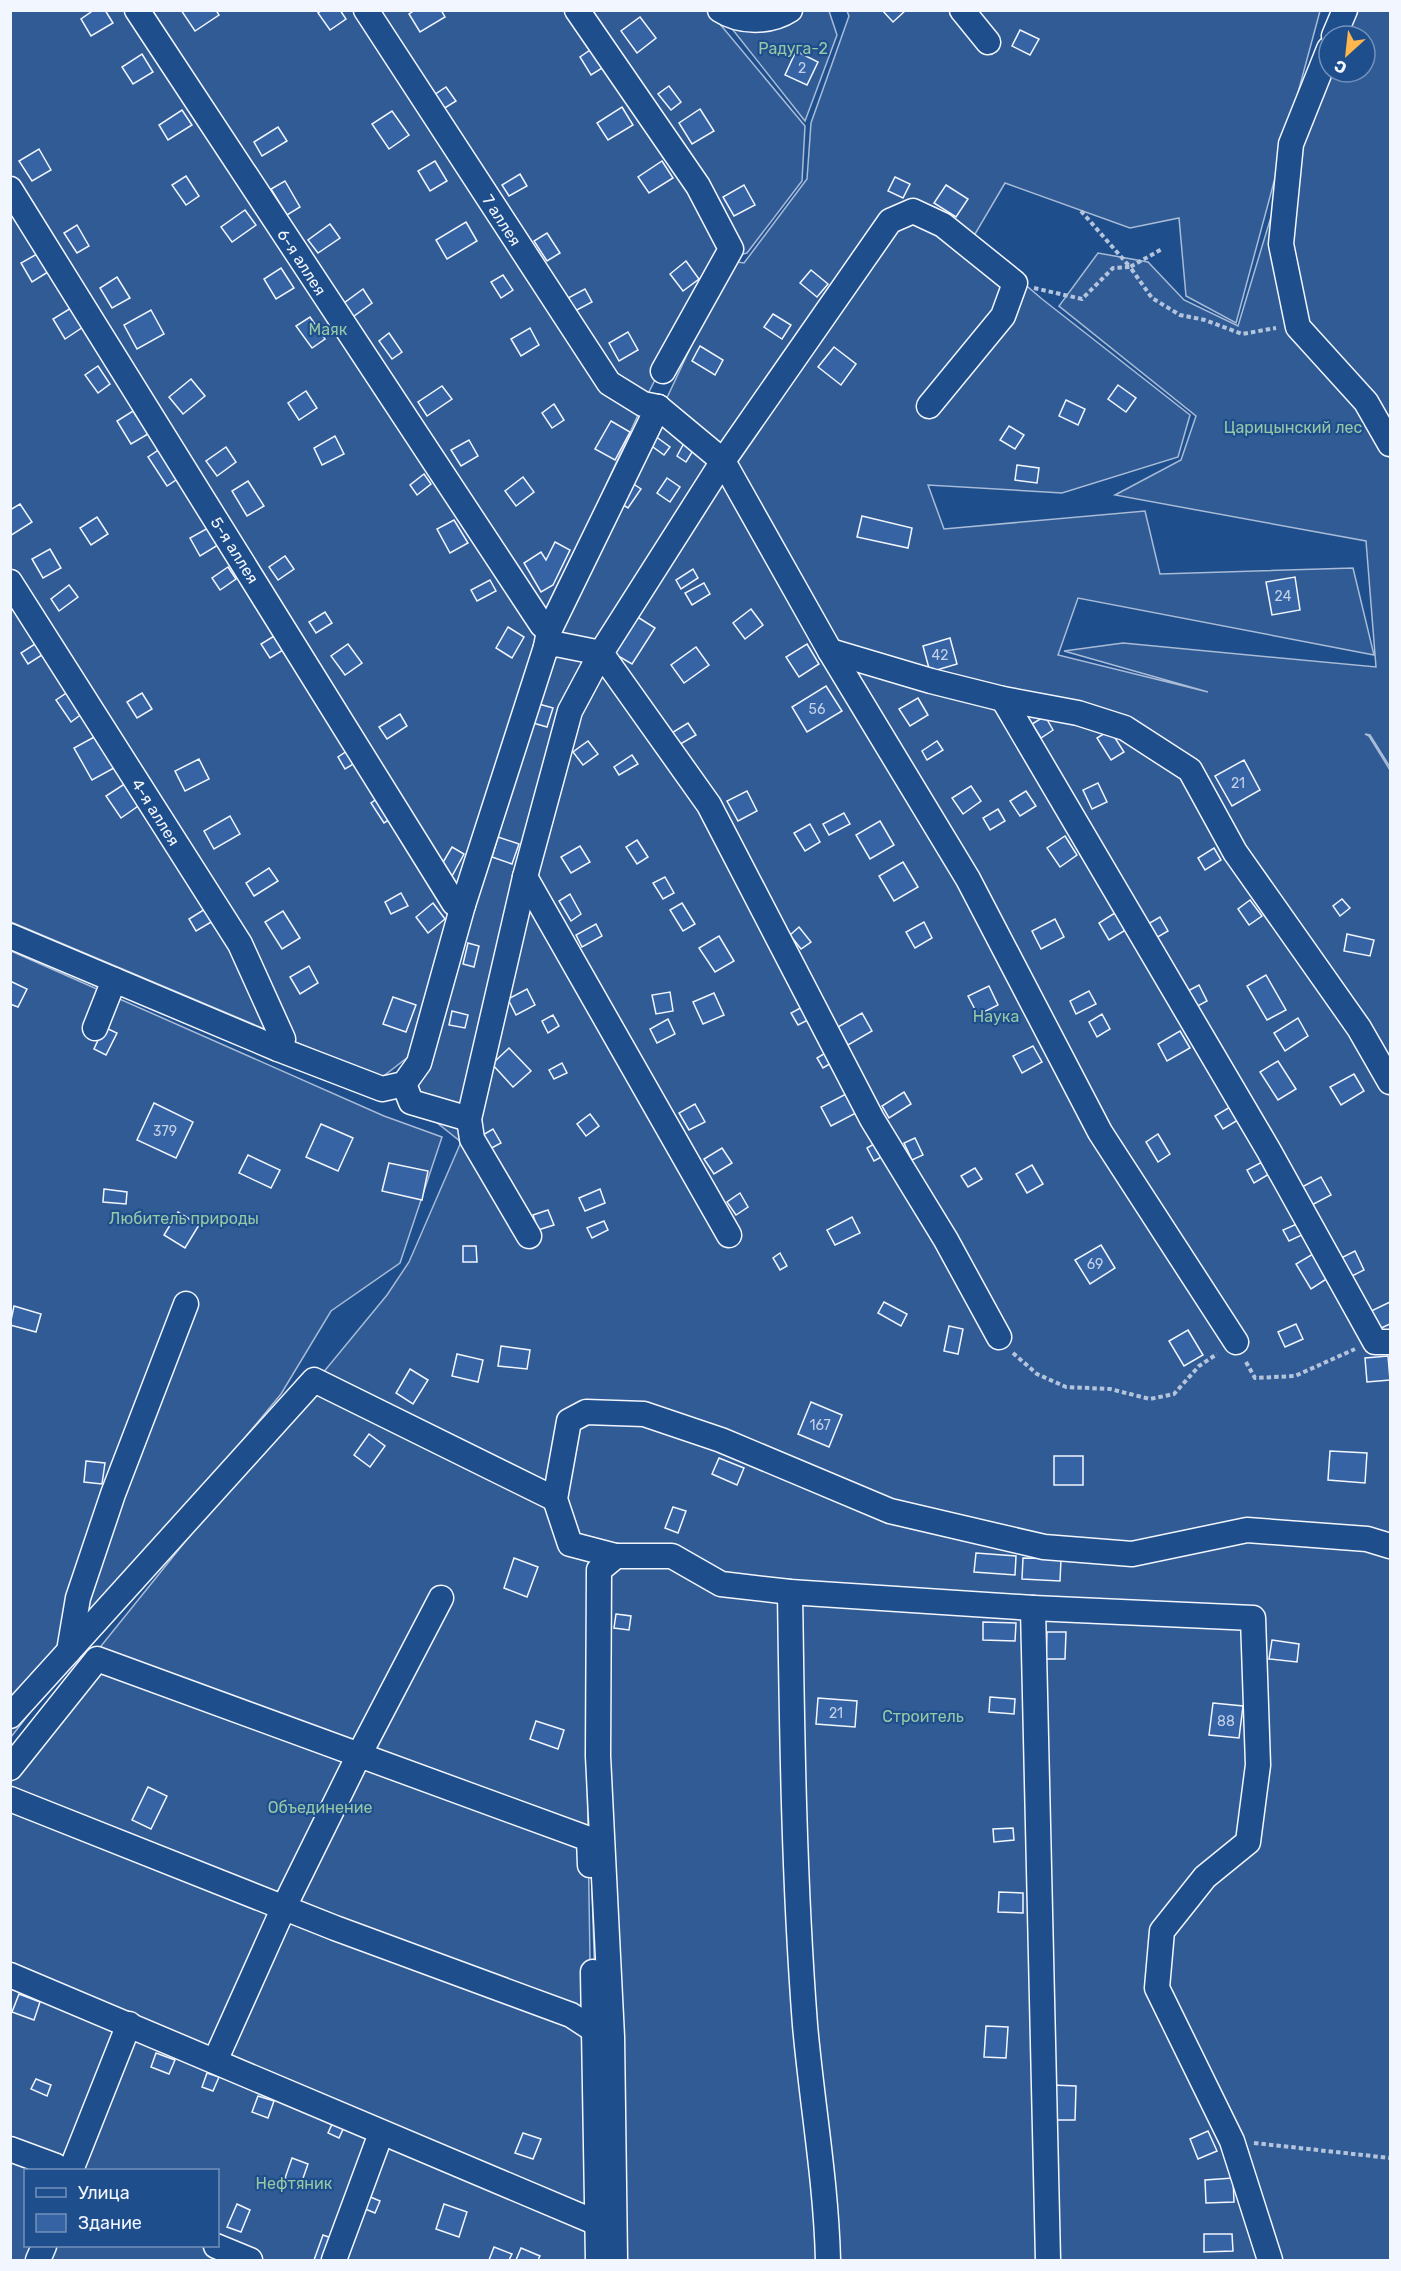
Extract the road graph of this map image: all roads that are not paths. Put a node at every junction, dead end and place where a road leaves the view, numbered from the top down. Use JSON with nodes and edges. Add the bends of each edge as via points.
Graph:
{"nodes":[{"id":1,"x":137,"y":10,"type":"edge"},
{"id":2,"x":366,"y":10,"type":"edge"},
{"id":3,"x":577,"y":10,"type":"edge"},
{"id":4,"x":720,"y":10,"type":"edge"},
{"id":5,"x":790,"y":10,"type":"edge"},
{"id":6,"x":962,"y":10,"type":"edge"},
{"id":7,"x":1345,"y":10,"type":"edge"},
{"id":8,"x":1339,"y":24,"type":"edge"},
{"id":9,"x":988,"y":42,"type":"dead end"},
{"id":10,"x":1317,"y":80,"type":"edge"},
{"id":11,"x":10,"y":189,"type":"edge"},
{"id":12,"x":663,"y":371,"type":"dead end"},
{"id":13,"x":929,"y":406,"type":"dead end"},
{"id":14,"x":658,"y":407,"type":"junction"},
{"id":15,"x":1390,"y":444,"type":"edge"},
{"id":16,"x":723,"y":461,"type":"junction"},
{"id":17,"x":10,"y":582,"type":"edge"},
{"id":18,"x":548,"y":639,"type":"junction"},
{"id":19,"x":830,"y":651,"type":"junction"},
{"id":20,"x":601,"y":653,"type":"junction"},
{"id":21,"x":1003,"y":699,"type":"junction"},
{"id":22,"x":525,"y":877,"type":"junction"},
{"id":23,"x":463,"y":905,"type":"junction"},
{"id":24,"x":10,"y":936,"type":"edge"},
{"id":25,"x":114,"y":980,"type":"junction"},
{"id":26,"x":94,"y":1028,"type":"dead end"},
{"id":27,"x":278,"y":1048,"type":"junction"},
{"id":28,"x":1390,"y":1082,"type":"edge"},
{"id":29,"x":404,"y":1084,"type":"junction"},
{"id":30,"x":469,"y":1119,"type":"junction"},
{"id":31,"x":729,"y":1235,"type":"dead end"},
{"id":32,"x":530,"y":1236,"type":"dead end"},
{"id":33,"x":186,"y":1305,"type":"dead end"},
{"id":34,"x":999,"y":1337,"type":"road end"},
{"id":35,"x":1236,"y":1342,"type":"road end"},
{"id":36,"x":1383,"y":1342,"type":"edge"},
{"id":37,"x":555,"y":1499,"type":"junction"},
{"id":38,"x":1390,"y":1546,"type":"edge"},
{"id":39,"x":616,"y":1556,"type":"junction"},
{"id":40,"x":790,"y":1592,"type":"junction"},
{"id":41,"x":441,"y":1598,"type":"dead end"},
{"id":42,"x":1033,"y":1608,"type":"junction"},
{"id":43,"x":69,"y":1651,"type":"junction"},
{"id":44,"x":10,"y":1716,"type":"edge"},
{"id":45,"x":359,"y":1755,"type":"junction"},
{"id":46,"x":10,"y":1768,"type":"edge"},
{"id":47,"x":10,"y":1799,"type":"edge"},
{"id":48,"x":284,"y":1907,"type":"junction"},
{"id":49,"x":10,"y":1975,"type":"edge"},
{"id":50,"x":129,"y":2024,"type":"junction"},
{"id":51,"x":594,"y":2030,"type":"junction"},
{"id":52,"x":215,"y":2061,"type":"junction"},
{"id":53,"x":377,"y":2144,"type":"dead end"},
{"id":54,"x":10,"y":2149,"type":"edge"},
{"id":55,"x":58,"y":2169,"type":"edge"},
{"id":56,"x":71,"y":2169,"type":"edge"},
{"id":57,"x":597,"y":2223,"type":"junction"},
{"id":58,"x":218,"y":2247,"type":"edge"},
{"id":59,"x":250,"y":2260,"type":"edge"},
{"id":60,"x":334,"y":2260,"type":"edge"},
{"id":61,"x":598,"y":2260,"type":"edge"},
{"id":62,"x":615,"y":2260,"type":"edge"},
{"id":63,"x":828,"y":2260,"type":"edge"},
{"id":64,"x":1048,"y":2260,"type":"edge"},
{"id":65,"x":1270,"y":2260,"type":"edge"}],
"edges":[{"from":1,"to":18,"type":"street","name":"6-я аллея","via":[[536,615]]},
{"from":2,"to":14,"type":"street","name":"7 аллея","via":[[609,383],[643,404]]},
{"from":3,"to":12,"type":"street","via":[[698,186],[731,249]]},
{"from":4,"to":5,"type":"street","via":[[751,20],[779,17]]},
{"from":6,"to":9,"type":"street"},
{"from":7,"to":8,"type":"street"},
{"from":10,"to":15,"type":"street","via":[[1291,144],[1281,244],[1298,327],[1366,402]]},
{"from":11,"to":23,"type":"street","name":"5-я аллея","via":[[454,903]]},
{"from":13,"to":16,"type":"street","via":[[1004,316],[1015,283],[943,225],[913,211],[890,221]]},
{"from":14,"to":16,"type":"street","name":"7 аллея"},
{"from":14,"to":18,"type":"street"},
{"from":16,"to":19,"type":"street"},
{"from":16,"to":20,"type":"street"},
{"from":17,"to":27,"type":"street","name":"4-я аллея","via":[[240,944],[283,1039]]},
{"from":18,"to":20,"type":"street"},
{"from":18,"to":23,"type":"street"},
{"from":19,"to":21,"type":"street"},
{"from":19,"to":35,"type":"street","via":[[968,879],[1100,1132]]},
{"from":20,"to":22,"type":"street","via":[[570,711]]},
{"from":20,"to":34,"type":"street","via":[[709,805],[872,1119],[946,1240]]},
{"from":21,"to":28,"type":"street","via":[[1078,713],[1125,728],[1190,770],[1235,852],[1359,1028]]},
{"from":21,"to":36,"type":"street"},
{"from":22,"to":30,"type":"street"},
{"from":22,"to":31,"type":"street"},
{"from":23,"to":29,"type":"street","via":[[419,1064]]},
{"from":24,"to":25,"type":"street"},
{"from":25,"to":26,"type":"street"},
{"from":25,"to":27,"type":"street"},
{"from":27,"to":29,"type":"street","via":[[382,1089]]},
{"from":29,"to":30,"type":"street","via":[[411,1102]]},
{"from":30,"to":32,"type":"street","via":[[472,1139]]},
{"from":33,"to":43,"type":"street","via":[[81,1588]]},
{"from":37,"to":38,"type":"street","via":[[568,1421],[586,1412],[644,1414],[721,1440],[890,1511],[1044,1547],[1132,1554],[1247,1530],[1367,1539]]},
{"from":37,"to":39,"type":"street","via":[[570,1544]]},
{"from":37,"to":43,"type":"street","via":[[314,1380]]},
{"from":39,"to":40,"type":"street","via":[[672,1557],[721,1584]]},
{"from":39,"to":62,"type":"street","via":[[599,1570],[598,1744],[612,2037]]},
{"from":40,"to":42,"type":"street"},
{"from":40,"to":63,"type":"street","via":[[793,1784],[805,2025]]},
{"from":41,"to":45,"type":"street"},
{"from":42,"to":64,"type":"street"},
{"from":42,"to":65,"type":"street","via":[[1253,1618],[1258,1765],[1248,1842],[1205,1877],[1162,1931],[1157,1988],[1232,2141]]},
{"from":43,"to":44,"type":"street"},
{"from":45,"to":46,"type":"street","via":[[97,1659]]},
{"from":45,"to":48,"type":"street"},
{"from":45,"to":51,"type":"street","via":[[589,1839]]},
{"from":47,"to":48,"type":"street"},
{"from":48,"to":51,"type":"street","via":[[571,2015]]},
{"from":48,"to":52,"type":"street"},
{"from":49,"to":50,"type":"street"},
{"from":50,"to":52,"type":"street"},
{"from":50,"to":56,"type":"street"},
{"from":51,"to":57,"type":"street"},
{"from":52,"to":57,"type":"street"},
{"from":53,"to":60,"type":"street"},
{"from":54,"to":55,"type":"street"},
{"from":57,"to":61,"type":"street"},
{"from":58,"to":59,"type":"street"}]}
